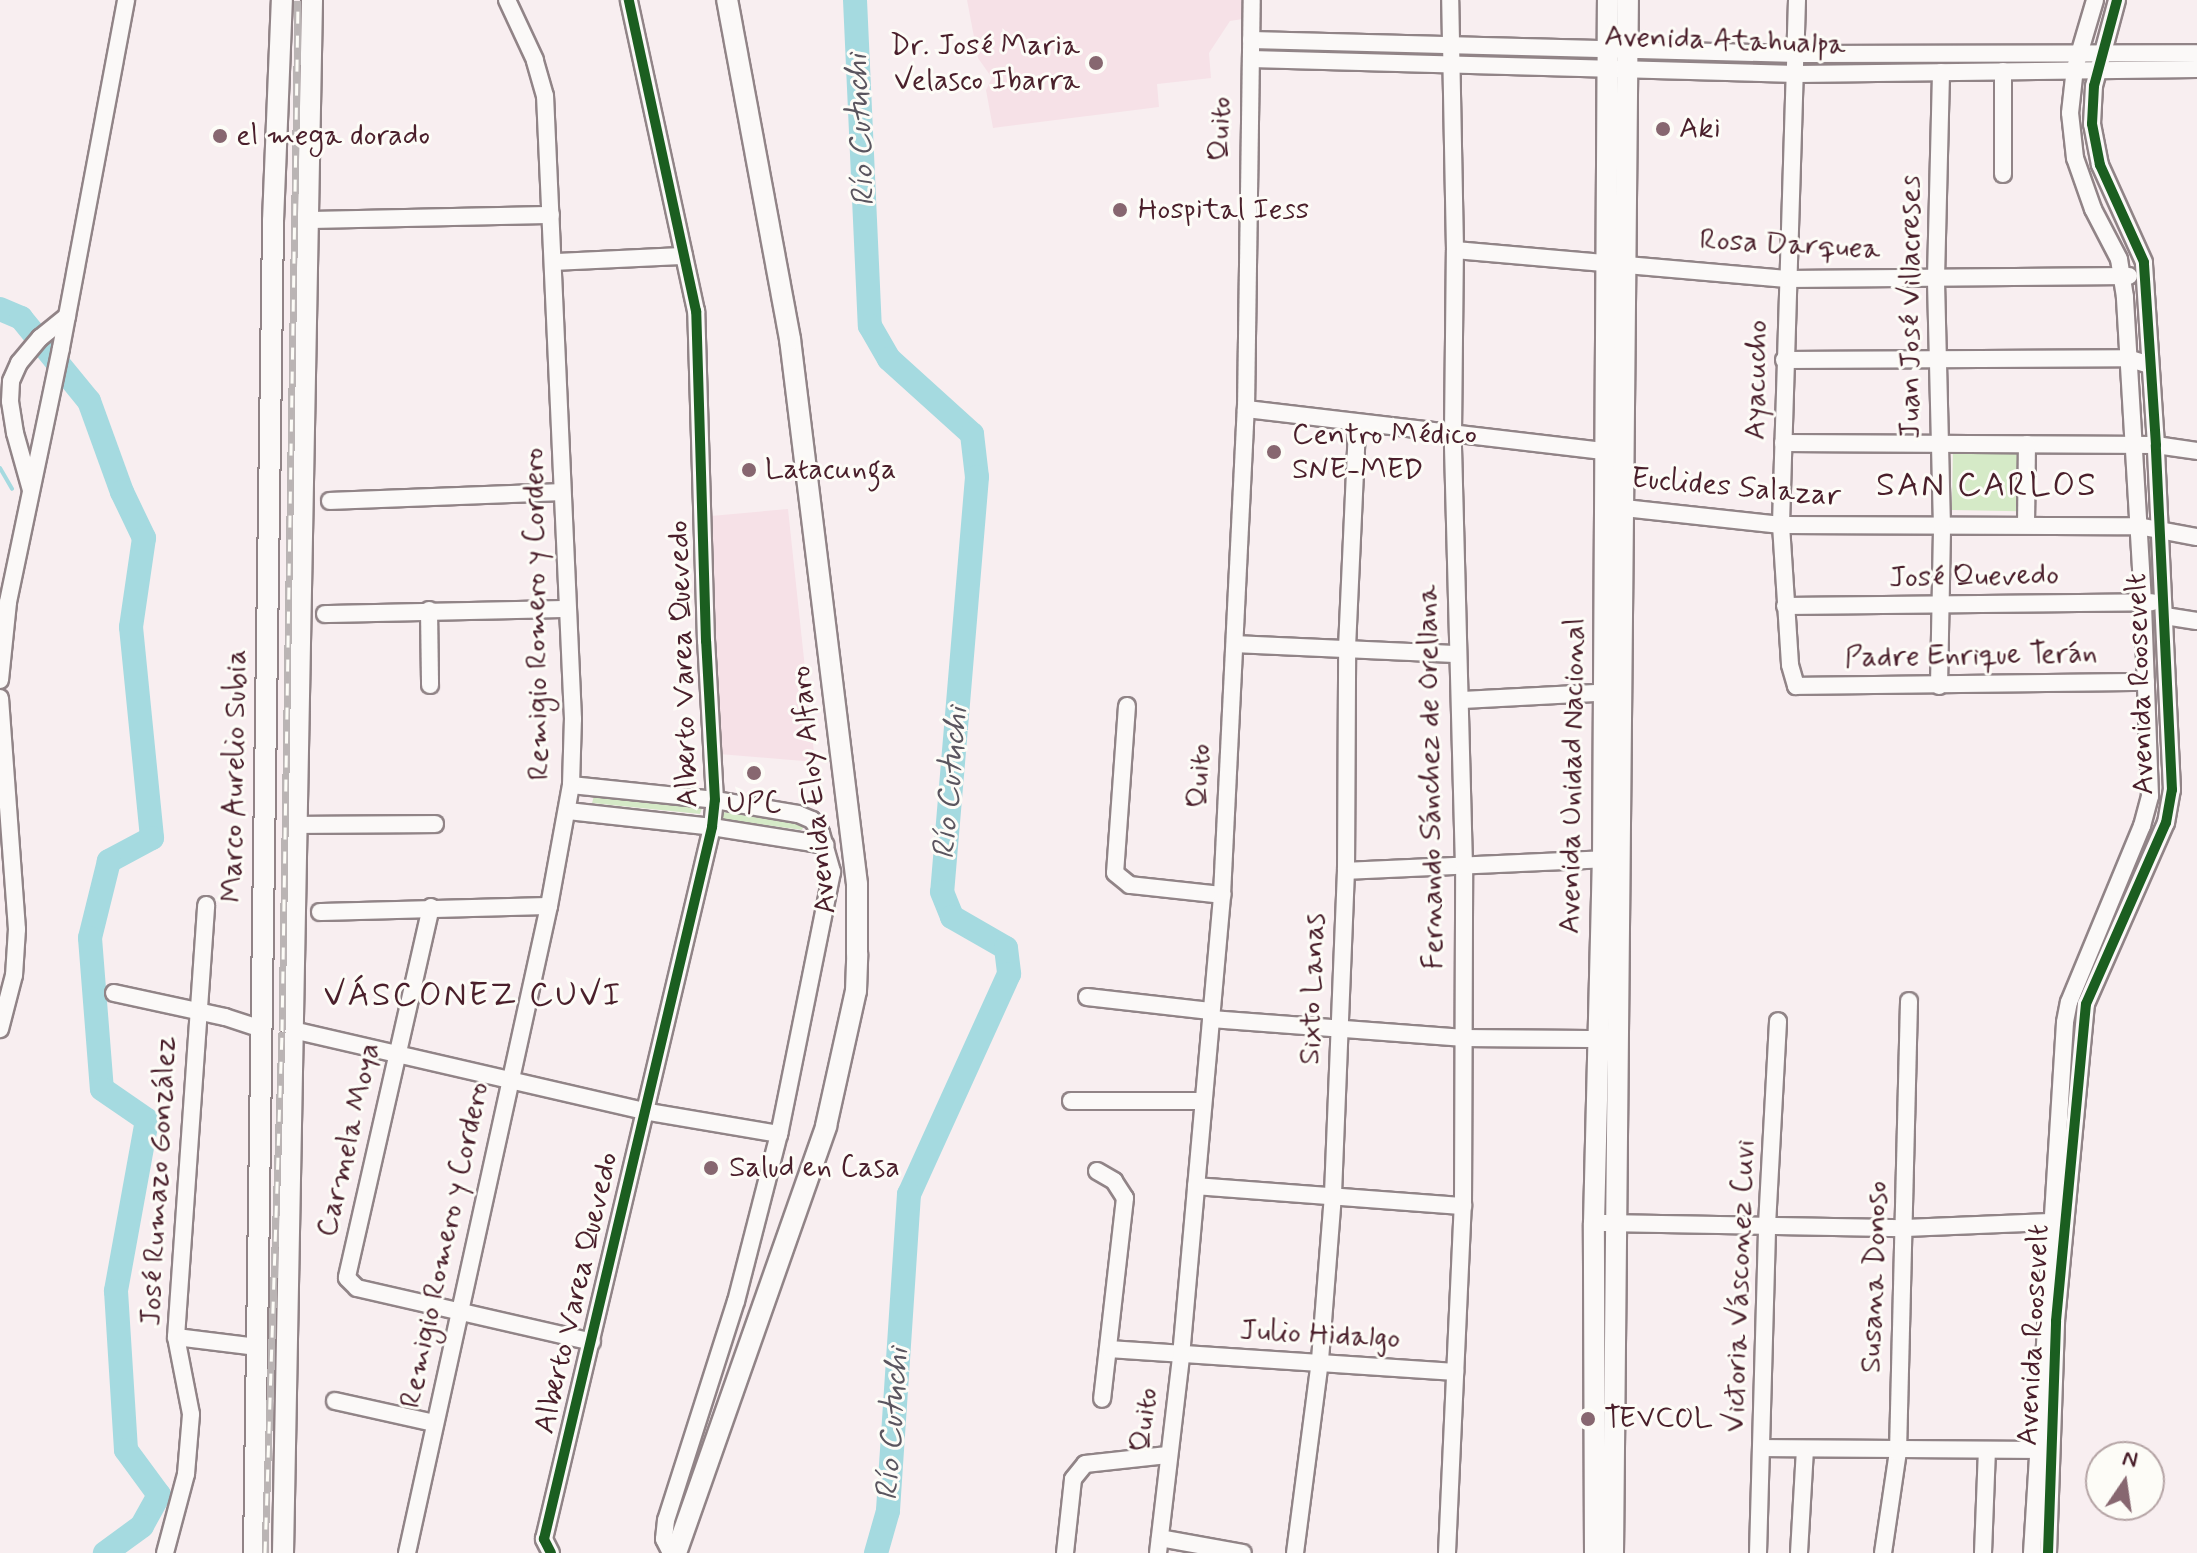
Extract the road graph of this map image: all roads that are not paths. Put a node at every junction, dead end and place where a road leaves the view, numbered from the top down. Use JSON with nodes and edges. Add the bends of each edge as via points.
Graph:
{"nodes":[{"id":1,"x":126,"y":0,"type":"edge"},
{"id":2,"x":282,"y":0,"type":"edge"},
{"id":3,"x":312,"y":0,"type":"edge"},
{"id":4,"x":507,"y":0,"type":"edge"},
{"id":5,"x":629,"y":0,"type":"edge"},
{"id":6,"x":727,"y":0,"type":"edge"},
{"id":7,"x":1252,"y":0,"type":"edge"},
{"id":8,"x":1450,"y":0,"type":"edge"},
{"id":9,"x":1608,"y":0,"type":"edge"},
{"id":10,"x":1628,"y":0,"type":"edge"},
{"id":11,"x":1797,"y":0,"type":"edge"},
{"id":12,"x":2095,"y":0,"type":"edge"},
{"id":13,"x":2117,"y":0,"type":"edge"},
{"id":14,"x":1251,"y":40,"type":"junction"},
{"id":15,"x":1451,"y":45,"type":"junction"},
{"id":16,"x":2197,"y":53,"type":"edge"},
{"id":17,"x":1798,"y":54,"type":"junction"},
{"id":18,"x":1617,"y":58,"type":"junction"},
{"id":19,"x":1251,"y":59,"type":"junction"},
{"id":20,"x":2078,"y":60,"type":"junction"},
{"id":21,"x":2101,"y":60,"type":"junction"},
{"id":22,"x":1451,"y":64,"type":"junction"},
{"id":23,"x":2197,"y":69,"type":"edge"},
{"id":24,"x":2003,"y":71,"type":"junction"},
{"id":25,"x":1941,"y":72,"type":"junction"},
{"id":26,"x":1797,"y":74,"type":"junction"},
{"id":27,"x":2003,"y":174,"type":"dead end"},
{"id":28,"x":551,"y":215,"type":"junction"},
{"id":29,"x":307,"y":220,"type":"junction"},
{"id":30,"x":1455,"y":250,"type":"junction"},
{"id":31,"x":684,"y":256,"type":"junction"},
{"id":32,"x":555,"y":262,"type":"junction"},
{"id":33,"x":1615,"y":262,"type":"junction"},
{"id":34,"x":2121,"y":276,"type":"junction"},
{"id":35,"x":2144,"y":276,"type":"junction"},
{"id":36,"x":1936,"y":278,"type":"junction"},
{"id":37,"x":1787,"y":279,"type":"junction"},
{"id":38,"x":67,"y":316,"type":"junction"},
{"id":39,"x":2127,"y":358,"type":"junction"},
{"id":40,"x":1937,"y":359,"type":"junction"},
{"id":41,"x":1784,"y":360,"type":"junction"},
{"id":42,"x":2150,"y":365,"type":"junction"},
{"id":43,"x":1246,"y":409,"type":"junction"},
{"id":44,"x":1357,"y":425,"type":"junction"},
{"id":45,"x":1453,"y":433,"type":"junction"},
{"id":46,"x":1783,"y":443,"type":"junction"},
{"id":47,"x":1939,"y":444,"type":"junction"},
{"id":48,"x":2027,"y":444,"type":"junction"},
{"id":49,"x":2133,"y":445,"type":"junction"},
{"id":50,"x":2156,"y":445,"type":"junction"},
{"id":51,"x":2197,"y":451,"type":"edge"},
{"id":52,"x":1615,"y":453,"type":"junction"},
{"id":53,"x":31,"y":491,"type":"junction"},
{"id":54,"x":562,"y":492,"type":"junction"},
{"id":55,"x":330,"y":501,"type":"dead end"},
{"id":56,"x":1614,"y":507,"type":"junction"},
{"id":57,"x":2026,"y":524,"type":"junction"},
{"id":58,"x":1781,"y":525,"type":"junction"},
{"id":59,"x":2138,"y":526,"type":"junction"},
{"id":60,"x":1942,"y":527,"type":"junction"},
{"id":61,"x":2159,"y":530,"type":"junction"},
{"id":62,"x":2197,"y":537,"type":"edge"},
{"id":63,"x":2143,"y":602,"type":"junction"},
{"id":64,"x":1785,"y":606,"type":"junction"},
{"id":65,"x":1939,"y":606,"type":"junction"},
{"id":66,"x":567,"y":609,"type":"junction"},
{"id":67,"x":2164,"y":609,"type":"junction"},
{"id":68,"x":429,"y":610,"type":"junction"},
{"id":69,"x":325,"y":614,"type":"dead end"},
{"id":70,"x":2197,"y":621,"type":"edge"},
{"id":71,"x":1236,"y":644,"type":"junction"},
{"id":72,"x":1347,"y":648,"type":"junction"},
{"id":73,"x":1458,"y":654,"type":"junction"},
{"id":74,"x":0,"y":680,"type":"edge"},
{"id":75,"x":2146,"y":682,"type":"junction"},
{"id":76,"x":430,"y":685,"type":"dead end"},
{"id":77,"x":1796,"y":686,"type":"joint"},
{"id":78,"x":1939,"y":686,"type":"junction"},
{"id":79,"x":1612,"y":692,"type":"junction"},
{"id":80,"x":0,"y":698,"type":"edge"},
{"id":81,"x":1461,"y":700,"type":"junction"},
{"id":82,"x":1127,"y":706,"type":"dead end"},
{"id":83,"x":571,"y":785,"type":"junction"},
{"id":84,"x":715,"y":800,"type":"junction"},
{"id":85,"x":568,"y":811,"type":"junction"},
{"id":86,"x":435,"y":824,"type":"dead end"},
{"id":87,"x":296,"y":825,"type":"junction"},
{"id":88,"x":712,"y":827,"type":"junction"},
{"id":89,"x":826,"y":845,"type":"junction"},
{"id":90,"x":1611,"y":859,"type":"junction"},
{"id":91,"x":1464,"y":867,"type":"junction"},
{"id":92,"x":1346,"y":871,"type":"junction"},
{"id":93,"x":1222,"y":895,"type":"junction"},
{"id":94,"x":206,"y":905,"type":"dead end"},
{"id":95,"x":549,"y":906,"type":"junction"},
{"id":96,"x":431,"y":907,"type":"junction"},
{"id":97,"x":320,"y":912,"type":"dead end"},
{"id":98,"x":114,"y":993,"type":"dead end"},
{"id":99,"x":1087,"y":997,"type":"dead end"},
{"id":100,"x":1909,"y":1001,"type":"dead end"},
{"id":101,"x":197,"y":1011,"type":"junction"},
{"id":102,"x":1210,"y":1015,"type":"junction"},
{"id":103,"x":1778,"y":1021,"type":"dead end"},
{"id":104,"x":1339,"y":1028,"type":"junction"},
{"id":105,"x":0,"y":1029,"type":"edge"},
{"id":106,"x":262,"y":1029,"type":"junction"},
{"id":107,"x":293,"y":1030,"type":"junction"},
{"id":108,"x":1461,"y":1038,"type":"junction"},
{"id":109,"x":1598,"y":1039,"type":"junction"},
{"id":110,"x":397,"y":1055,"type":"junction"},
{"id":111,"x":510,"y":1082,"type":"junction"},
{"id":112,"x":1071,"y":1101,"type":"dead end"},
{"id":113,"x":1203,"y":1101,"type":"junction"},
{"id":114,"x":643,"y":1111,"type":"junction"},
{"id":115,"x":779,"y":1134,"type":"junction"},
{"id":116,"x":1097,"y":1171,"type":"dead end"},
{"id":117,"x":1196,"y":1186,"type":"junction"},
{"id":118,"x":1333,"y":1194,"type":"junction"},
{"id":119,"x":1463,"y":1206,"type":"junction"},
{"id":120,"x":2050,"y":1222,"type":"junction"},
{"id":121,"x":1594,"y":1223,"type":"junction"},
{"id":122,"x":1617,"y":1223,"type":"junction"},
{"id":123,"x":1767,"y":1225,"type":"junction"},
{"id":124,"x":1905,"y":1228,"type":"junction"},
{"id":125,"x":457,"y":1313,"type":"junction"},
{"id":126,"x":176,"y":1337,"type":"junction"},
{"id":127,"x":592,"y":1342,"type":"junction"},
{"id":128,"x":257,"y":1347,"type":"junction"},
{"id":129,"x":1109,"y":1349,"type":"junction"},
{"id":130,"x":1181,"y":1356,"type":"junction"},
{"id":131,"x":1320,"y":1360,"type":"junction"},
{"id":132,"x":1455,"y":1372,"type":"junction"},
{"id":133,"x":1102,"y":1399,"type":"dead end"},
{"id":134,"x":335,"y":1401,"type":"dead end"},
{"id":135,"x":434,"y":1423,"type":"junction"},
{"id":136,"x":1763,"y":1448,"type":"junction"},
{"id":137,"x":1805,"y":1449,"type":"junction"},
{"id":138,"x":2036,"y":1450,"type":"junction"},
{"id":139,"x":1987,"y":1451,"type":"junction"},
{"id":140,"x":1898,"y":1452,"type":"junction"},
{"id":141,"x":1168,"y":1455,"type":"junction"},
{"id":142,"x":1159,"y":1546,"type":"edge"},
{"id":143,"x":165,"y":1553,"type":"edge"},
{"id":144,"x":254,"y":1553,"type":"edge"},
{"id":145,"x":283,"y":1553,"type":"edge"},
{"id":146,"x":407,"y":1553,"type":"edge"},
{"id":147,"x":551,"y":1553,"type":"edge"},
{"id":148,"x":673,"y":1553,"type":"edge"},
{"id":149,"x":1065,"y":1553,"type":"edge"},
{"id":150,"x":1243,"y":1553,"type":"edge"},
{"id":151,"x":1295,"y":1553,"type":"edge"},
{"id":152,"x":1447,"y":1553,"type":"edge"},
{"id":153,"x":1595,"y":1553,"type":"edge"},
{"id":154,"x":1613,"y":1553,"type":"edge"},
{"id":155,"x":1758,"y":1553,"type":"edge"},
{"id":156,"x":1799,"y":1553,"type":"edge"},
{"id":157,"x":1883,"y":1553,"type":"edge"},
{"id":158,"x":1983,"y":1553,"type":"edge"},
{"id":159,"x":2032,"y":1553,"type":"edge"},
{"id":160,"x":2048,"y":1553,"type":"edge"}],
"edges":[{"from":1,"to":38,"type":"street"},
{"from":2,"to":106,"type":"main road","name":"Marco Aurelio Subia","via":[[273,221]]},
{"from":3,"to":29,"type":"main road","name":"Marco Aurelio Subia"},
{"from":4,"to":28,"type":"street","name":"Remigio Romero y Cordero","via":[[545,96]]},
{"from":5,"to":31,"type":"street","name":"Alberto Varea Quevedo"},
{"from":6,"to":148,"type":"main road","name":"Avenida Eloy Alfaro","via":[[790,339],[856,869],[856,991],[826,1126]]},
{"from":7,"to":14,"type":"street","name":"Quito"},
{"from":8,"to":15,"type":"street","name":"Fernando Sánchez de Orellana"},
{"from":9,"to":18,"type":"main road","name":"Avenida Unidad Nacional"},
{"from":10,"to":18,"type":"main road","name":"Avenida Unidad Nacional"},
{"from":11,"to":17,"type":"street","name":"Ayacucho"},
{"from":12,"to":20,"type":"street","name":"Avenida Roosevelt"},
{"from":13,"to":21,"type":"street","name":"Avenida Roosevelt"},
{"from":14,"to":15,"type":"street","name":"Avenida Atahualpa"},
{"from":14,"to":19,"type":"street","name":"Quito"},
{"from":15,"to":18,"type":"street","name":"Avenida Atahualpa"},
{"from":15,"to":22,"type":"street","name":"Fernando Sánchez de Orellana"},
{"from":16,"to":21,"type":"street","name":"Avenida Atahualpa"},
{"from":17,"to":18,"type":"street","name":"Avenida Atahualpa"},
{"from":17,"to":20,"type":"street","name":"Avenida Atahualpa"},
{"from":17,"to":26,"type":"street","name":"Ayacucho"},
{"from":18,"to":22,"type":"street","name":"Avenida Atahualpa"},
{"from":18,"to":26,"type":"street","name":"Avenida Atahualpa"},
{"from":18,"to":33,"type":"main road","name":"Avenida Unidad Nacional"},
{"from":19,"to":22,"type":"street","name":"Avenida Atahualpa"},
{"from":19,"to":43,"type":"street","name":"Quito"},
{"from":20,"to":21,"type":"street","name":"Avenida Atahualpa"},
{"from":20,"to":24,"type":"street","name":"Avenida Atahualpa"},
{"from":20,"to":34,"type":"street","name":"Avenida Roosevelt","via":[[2070,113],[2075,158],[2119,259]]},
{"from":21,"to":23,"type":"street","name":"Avenida Atahualpa"},
{"from":21,"to":35,"type":"street","name":"Avenida Roosevelt","via":[[2092,124],[2100,165],[2144,262]]},
{"from":22,"to":30,"type":"street","name":"Fernando Sánchez de Orellana"},
{"from":24,"to":25,"type":"street","name":"Avenida Atahualpa"},
{"from":24,"to":27,"type":"street"},
{"from":25,"to":26,"type":"street","name":"Avenida Atahualpa"},
{"from":25,"to":36,"type":"street","name":"Juan José Villacreses"},
{"from":26,"to":37,"type":"street","name":"Ayacucho"},
{"from":28,"to":29,"type":"street"},
{"from":28,"to":32,"type":"street","name":"Remigio Romero y Cordero"},
{"from":29,"to":87,"type":"main road","name":"Marco Aurelio Subia"},
{"from":30,"to":33,"type":"street","name":"Rosa Darquea"},
{"from":30,"to":45,"type":"street","name":"Fernando Sánchez de Orellana"},
{"from":31,"to":32,"type":"street"},
{"from":31,"to":84,"type":"street","name":"Alberto Varea Quevedo","via":[[696,311]]},
{"from":32,"to":54,"type":"street","name":"Remigio Romero y Cordero"},
{"from":33,"to":37,"type":"street","name":"Rosa Darquea"},
{"from":33,"to":52,"type":"main road","name":"Avenida Unidad Nacional"},
{"from":34,"to":35,"type":"street","name":"Rosa Darquea"},
{"from":34,"to":36,"type":"street","name":"Rosa Darquea"},
{"from":34,"to":39,"type":"street","name":"Avenida Roosevelt"},
{"from":35,"to":42,"type":"street","name":"Avenida Roosevelt"},
{"from":36,"to":37,"type":"street","name":"Rosa Darquea"},
{"from":36,"to":40,"type":"street","name":"Juan José Villacreses"},
{"from":37,"to":41,"type":"street","name":"Ayacucho"},
{"from":38,"to":53,"type":"street"},
{"from":38,"to":53,"type":"street","via":[[40,338],[11,381],[10,401]]},
{"from":39,"to":40,"type":"street"},
{"from":39,"to":42,"type":"street"},
{"from":39,"to":49,"type":"street","name":"Avenida Roosevelt"},
{"from":40,"to":41,"type":"street"},
{"from":40,"to":47,"type":"street","name":"Juan José Villacreses"},
{"from":41,"to":46,"type":"street","name":"Ayacucho"},
{"from":42,"to":50,"type":"street","name":"Avenida Roosevelt"},
{"from":43,"to":44,"type":"street"},
{"from":43,"to":71,"type":"street","name":"Quito"},
{"from":44,"to":45,"type":"street"},
{"from":44,"to":72,"type":"street","name":"Sixto Lanas"},
{"from":45,"to":52,"type":"street"},
{"from":45,"to":73,"type":"street","name":"Fernando Sánchez de Orellana"},
{"from":46,"to":47,"type":"street"},
{"from":46,"to":58,"type":"street","name":"Ayacucho"},
{"from":47,"to":48,"type":"street"},
{"from":47,"to":60,"type":"street","name":"Juan José Villacreses"},
{"from":48,"to":49,"type":"street"},
{"from":48,"to":57,"type":"street"},
{"from":49,"to":50,"type":"street"},
{"from":49,"to":59,"type":"street","name":"Avenida Roosevelt"},
{"from":50,"to":51,"type":"street"},
{"from":50,"to":61,"type":"street","name":"Avenida Roosevelt"},
{"from":52,"to":56,"type":"main road","name":"Avenida Unidad Nacional"},
{"from":53,"to":74,"type":"street","via":[[8,602]]},
{"from":54,"to":55,"type":"street"},
{"from":54,"to":66,"type":"street","name":"Remigio Romero y Cordero"},
{"from":56,"to":58,"type":"street","name":"Euclides Salazar"},
{"from":56,"to":79,"type":"main road","name":"Avenida Unidad Nacional"},
{"from":57,"to":59,"type":"street","name":"Euclides Salazar"},
{"from":57,"to":60,"type":"street","name":"Euclides Salazar"},
{"from":58,"to":60,"type":"street","name":"Euclides Salazar"},
{"from":58,"to":64,"type":"street","name":"Ayacucho"},
{"from":59,"to":61,"type":"street","name":"Euclides Salazar"},
{"from":59,"to":63,"type":"street","name":"Avenida Roosevelt"},
{"from":60,"to":65,"type":"street","name":"Juan José Villacreses"},
{"from":61,"to":62,"type":"street","name":"Euclides Salazar"},
{"from":61,"to":67,"type":"street","name":"Avenida Roosevelt"},
{"from":63,"to":65,"type":"street","name":"José Quevedo"},
{"from":63,"to":67,"type":"street","name":"José Quevedo"},
{"from":63,"to":75,"type":"street","name":"Avenida Roosevelt"},
{"from":64,"to":65,"type":"street","name":"José Quevedo"},
{"from":64,"to":77,"type":"street","name":"Ayacucho"},
{"from":65,"to":78,"type":"street","name":"Juan José Villacreses"},
{"from":66,"to":68,"type":"street"},
{"from":66,"to":83,"type":"street","name":"Remigio Romero y Cordero"},
{"from":67,"to":70,"type":"street","name":"José Quevedo"},
{"from":67,"to":160,"type":"street","name":"Avenida Roosevelt","via":[[2172,790],[2166,823],[2086,1004],[2056,1321]]},
{"from":68,"to":69,"type":"street"},
{"from":68,"to":76,"type":"street"},
{"from":71,"to":72,"type":"street"},
{"from":71,"to":93,"type":"street","name":"Quito"},
{"from":72,"to":73,"type":"street"},
{"from":72,"to":92,"type":"street","name":"Sixto Lanas"},
{"from":73,"to":81,"type":"street","name":"Fernando Sánchez de Orellana"},
{"from":75,"to":78,"type":"street","name":"Padre Enrique Terán"},
{"from":75,"to":120,"type":"street","name":"Avenida Roosevelt","via":[[2150,796],[2069,1002]]},
{"from":77,"to":78,"type":"street","name":"Padre Enrique Terán"},
{"from":79,"to":81,"type":"street"},
{"from":79,"to":90,"type":"main road","name":"Avenida Unidad Nacional"},
{"from":80,"to":105,"type":"street","via":[[17,929],[14,975]]},
{"from":81,"to":91,"type":"street","name":"Fernando Sánchez de Orellana"},
{"from":82,"to":93,"type":"street","via":[[1115,873],[1130,885]]},
{"from":83,"to":84,"type":"street"},
{"from":83,"to":85,"type":"street","name":"Remigio Romero y Cordero"},
{"from":84,"to":88,"type":"street","name":"Alberto Varea Quevedo"},
{"from":84,"to":89,"type":"street","via":[[798,814],[812,820]]},
{"from":85,"to":88,"type":"street"},
{"from":85,"to":95,"type":"street","name":"Remigio Romero y Cordero"},
{"from":86,"to":87,"type":"street"},
{"from":87,"to":107,"type":"main road","name":"Marco Aurelio Subia"},
{"from":88,"to":89,"type":"street"},
{"from":88,"to":114,"type":"street","name":"Alberto Varea Quevedo"},
{"from":89,"to":115,"type":"street","via":[[831,885]]},
{"from":90,"to":91,"type":"street"},
{"from":90,"to":109,"type":"main road","name":"Avenida Unidad Nacional"},
{"from":90,"to":122,"type":"main road","name":"Avenida Unidad Nacional"},
{"from":91,"to":92,"type":"street"},
{"from":91,"to":108,"type":"street","name":"Fernando Sánchez de Orellana"},
{"from":92,"to":104,"type":"street","name":"Sixto Lanas"},
{"from":93,"to":102,"type":"street","name":"Quito"},
{"from":94,"to":101,"type":"street","name":"José Rumazo González"},
{"from":95,"to":96,"type":"street"},
{"from":95,"to":111,"type":"street","name":"Remigio Romero y Cordero"},
{"from":96,"to":97,"type":"street"},
{"from":96,"to":110,"type":"street","name":"Carmela Moya"},
{"from":98,"to":101,"type":"street"},
{"from":99,"to":102,"type":"street"},
{"from":100,"to":124,"type":"street","name":"Susana Donoso"},
{"from":101,"to":106,"type":"street"},
{"from":101,"to":126,"type":"street","name":"José Rumazo González"},
{"from":102,"to":104,"type":"street"},
{"from":102,"to":113,"type":"street","name":"Quito"},
{"from":103,"to":123,"type":"street","name":"Victoria Vásconez Cuvi"},
{"from":104,"to":108,"type":"street"},
{"from":104,"to":118,"type":"street","name":"Sixto Lanas"},
{"from":106,"to":128,"type":"main road","name":"Marco Aurelio Subia"},
{"from":107,"to":110,"type":"street"},
{"from":107,"to":145,"type":"main road","name":"Marco Aurelio Subia"},
{"from":108,"to":109,"type":"street"},
{"from":108,"to":119,"type":"street","name":"Fernando Sánchez de Orellana"},
{"from":109,"to":121,"type":"main road","name":"Avenida Unidad Nacional"},
{"from":110,"to":111,"type":"street"},
{"from":110,"to":125,"type":"street","name":"Carmela Moya","via":[[347,1278],[357,1288]]},
{"from":111,"to":114,"type":"street"},
{"from":111,"to":125,"type":"street","name":"Remigio Romero y Cordero"},
{"from":112,"to":113,"type":"street"},
{"from":113,"to":117,"type":"street","name":"Quito"},
{"from":114,"to":115,"type":"street"},
{"from":114,"to":127,"type":"street","name":"Alberto Varea Quevedo"},
{"from":115,"to":148,"type":"street","via":[[736,1301],[666,1520],[664,1539]]},
{"from":116,"to":129,"type":"street","via":[[1114,1181],[1125,1198]]},
{"from":117,"to":118,"type":"street"},
{"from":117,"to":130,"type":"street","name":"Quito"},
{"from":118,"to":119,"type":"street"},
{"from":118,"to":131,"type":"street","name":"Sixto Lanas"},
{"from":119,"to":132,"type":"street","name":"Fernando Sánchez de Orellana"},
{"from":120,"to":124,"type":"street"},
{"from":120,"to":138,"type":"street","name":"Avenida Roosevelt"},
{"from":121,"to":122,"type":"street"},
{"from":121,"to":153,"type":"main road","name":"Avenida Unidad Nacional"},
{"from":122,"to":123,"type":"street"},
{"from":122,"to":154,"type":"main road","name":"Avenida Unidad Nacional"},
{"from":123,"to":124,"type":"street"},
{"from":123,"to":136,"type":"street","name":"Victoria Vásconez Cuvi"},
{"from":124,"to":140,"type":"street","name":"Susana Donoso"},
{"from":125,"to":127,"type":"street"},
{"from":125,"to":135,"type":"street","name":"Remigio Romero y Cordero"},
{"from":126,"to":128,"type":"street"},
{"from":126,"to":143,"type":"street","name":"José Rumazo González","via":[[191,1414],[186,1474]]},
{"from":127,"to":147,"type":"street","name":"Alberto Varea Quevedo","via":[[544,1539]]},
{"from":128,"to":144,"type":"main road","name":"Marco Aurelio Subia"},
{"from":129,"to":130,"type":"street","name":"Julio Hidalgo"},
{"from":129,"to":133,"type":"street"},
{"from":130,"to":131,"type":"street","name":"Julio Hidalgo"},
{"from":130,"to":141,"type":"street","name":"Quito"},
{"from":131,"to":132,"type":"street","name":"Julio Hidalgo"},
{"from":131,"to":151,"type":"street","name":"Sixto Lanas"},
{"from":132,"to":152,"type":"street","name":"Fernando Sánchez de Orellana"},
{"from":134,"to":135,"type":"street"},
{"from":135,"to":146,"type":"street","name":"Remigio Romero y Cordero"},
{"from":136,"to":137,"type":"street"},
{"from":136,"to":155,"type":"street","name":"Victoria Vásconez Cuvi"},
{"from":137,"to":140,"type":"street"},
{"from":137,"to":156,"type":"street"},
{"from":138,"to":139,"type":"street"},
{"from":138,"to":159,"type":"street","name":"Avenida Roosevelt"},
{"from":139,"to":140,"type":"street"},
{"from":139,"to":158,"type":"street"},
{"from":140,"to":157,"type":"street","name":"Susana Donoso"},
{"from":141,"to":142,"type":"street","name":"Quito"},
{"from":141,"to":149,"type":"street","via":[[1085,1464],[1073,1479]]},
{"from":142,"to":150,"type":"street"}]}
